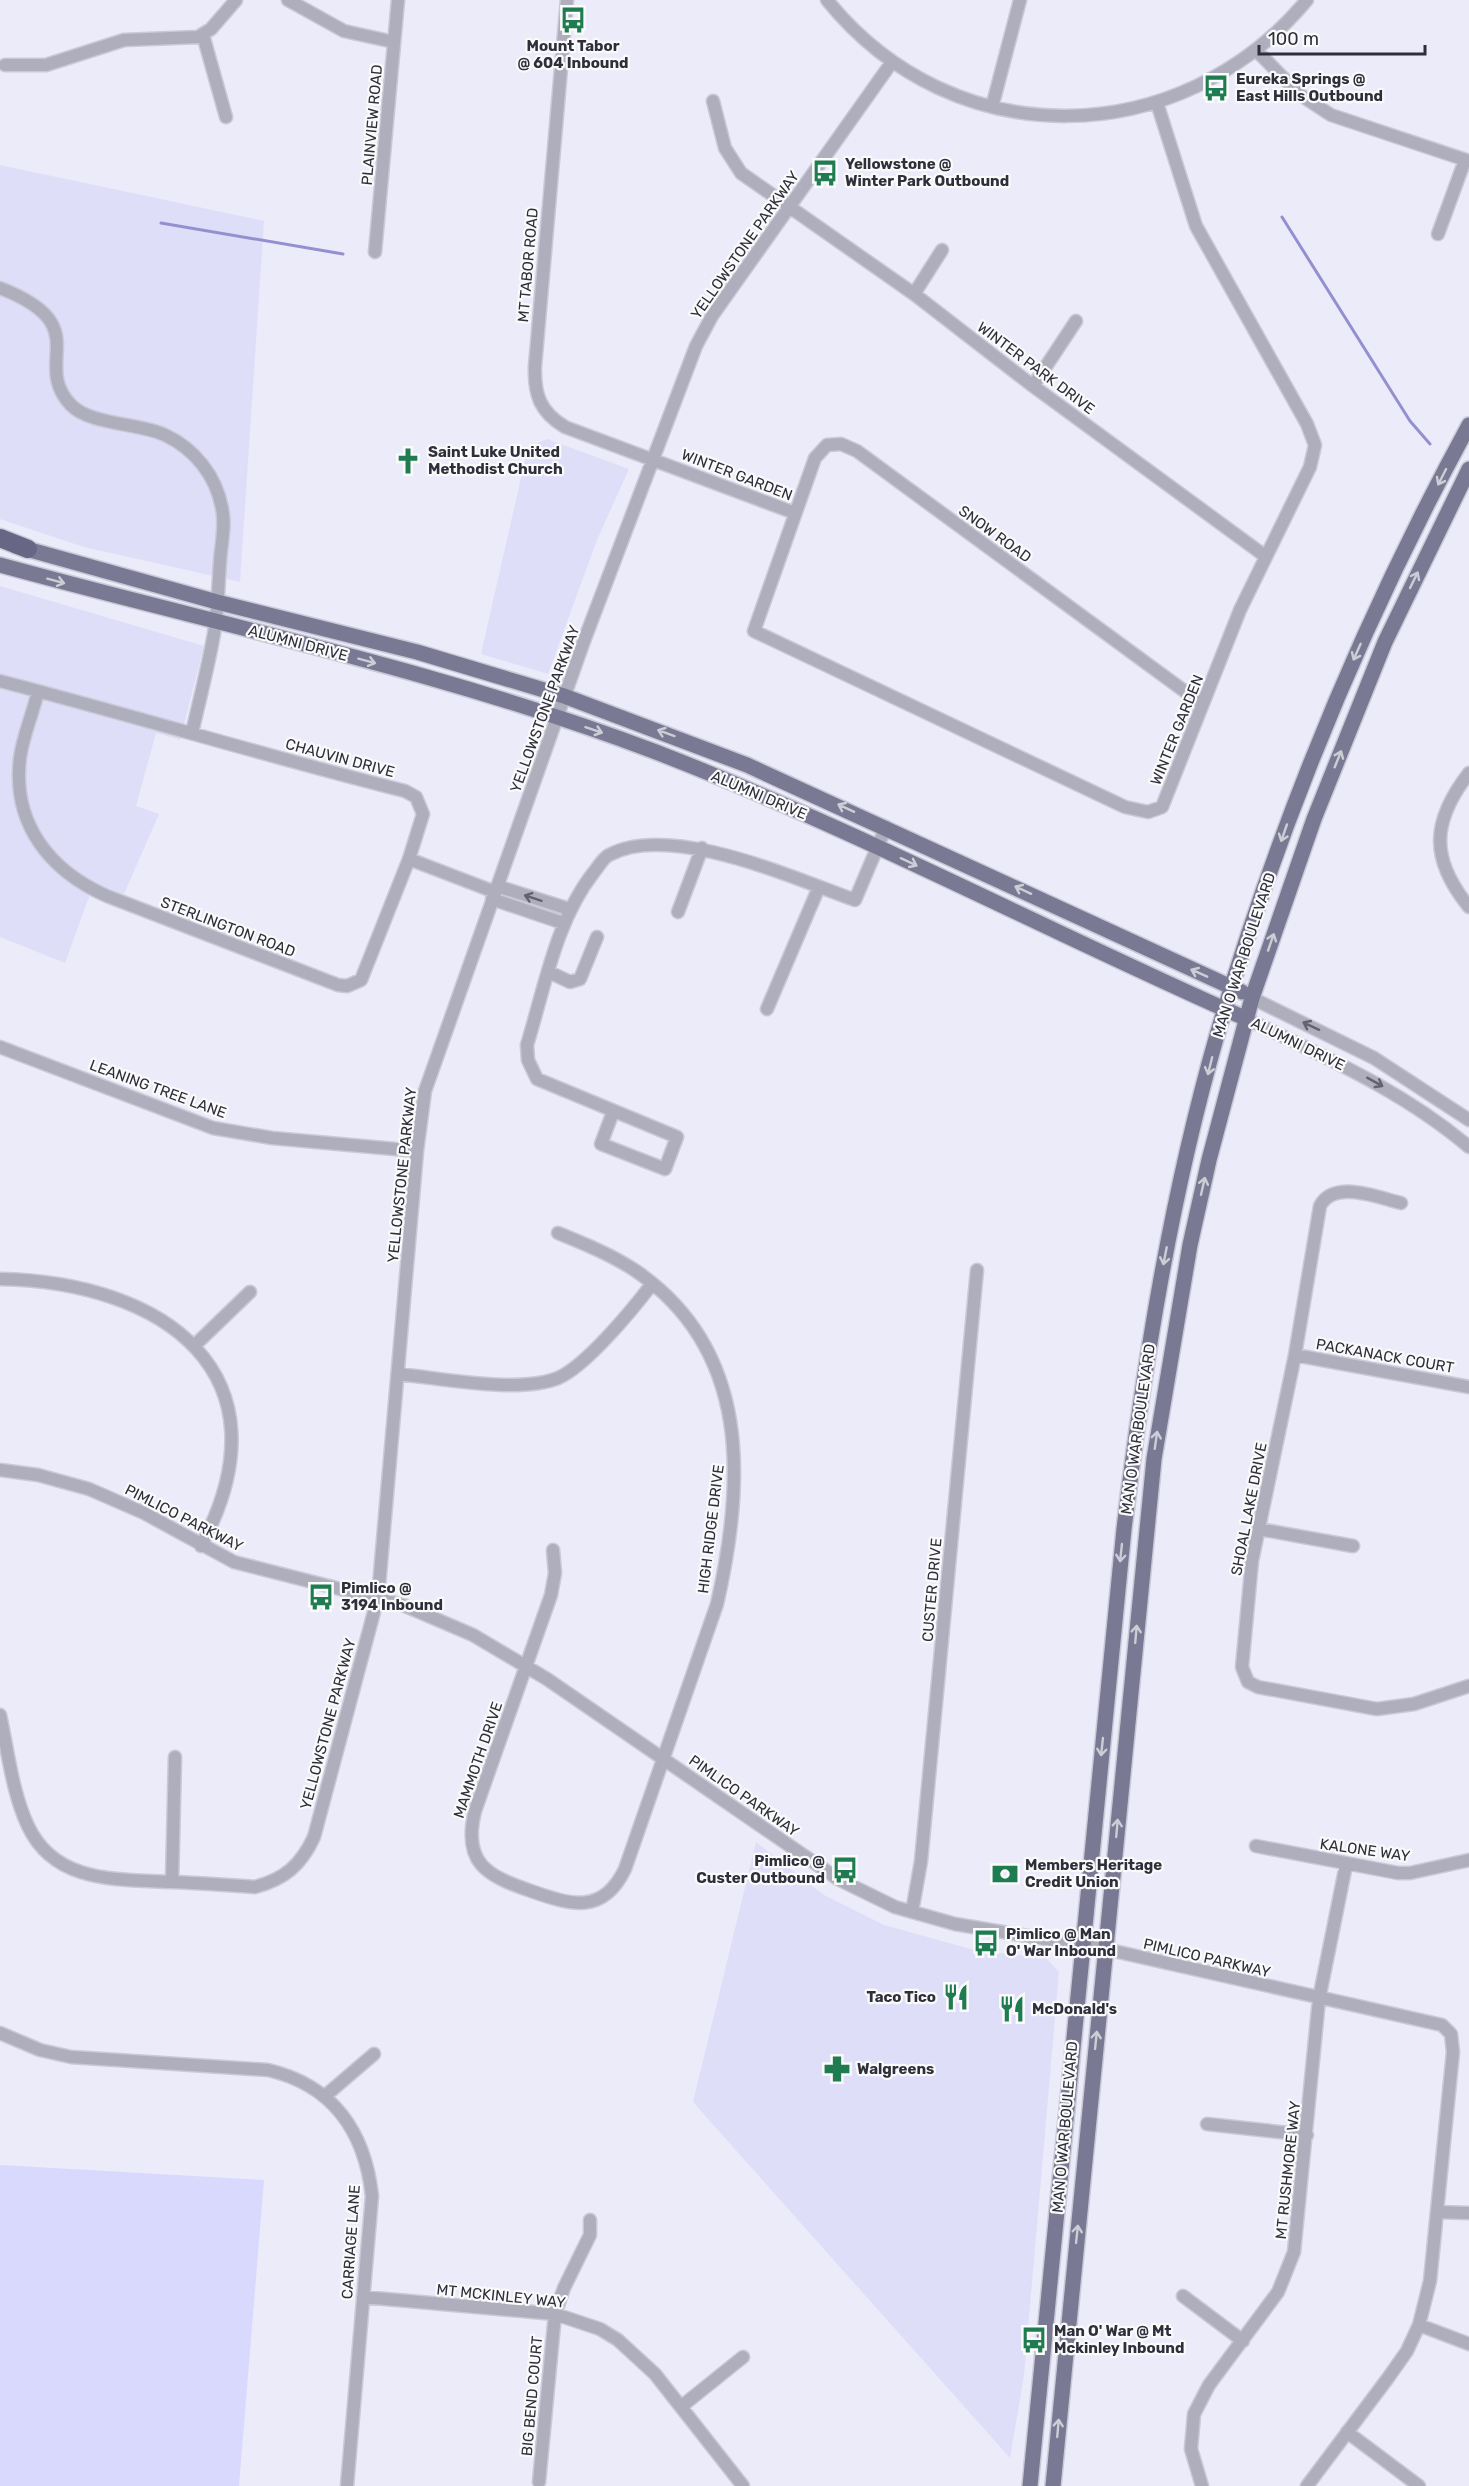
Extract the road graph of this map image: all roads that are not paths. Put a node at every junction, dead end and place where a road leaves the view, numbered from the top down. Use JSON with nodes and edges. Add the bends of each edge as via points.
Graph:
{"nodes":[{"id":1,"x":236,"y":0,"type":"edge"},
{"id":2,"x":288,"y":0,"type":"edge"},
{"id":3,"x":398,"y":0,"type":"edge"},
{"id":4,"x":567,"y":0,"type":"edge"},
{"id":5,"x":827,"y":0,"type":"edge"},
{"id":6,"x":1020,"y":0,"type":"edge"},
{"id":7,"x":1307,"y":0,"type":"edge"},
{"id":8,"x":203,"y":35,"type":"junction"},
{"id":9,"x":394,"y":42,"type":"junction"},
{"id":10,"x":1257,"y":51,"type":"junction"},
{"id":11,"x":892,"y":62,"type":"junction"},
{"id":12,"x":5,"y":65,"type":"dead end"},
{"id":13,"x":713,"y":101,"type":"dead end"},
{"id":14,"x":1157,"y":103,"type":"junction"},
{"id":15,"x":992,"y":107,"type":"junction"},
{"id":16,"x":226,"y":117,"type":"dead end"},
{"id":17,"x":1467,"y":161,"type":"edge"},
{"id":18,"x":789,"y":206,"type":"junction"},
{"id":19,"x":1438,"y":234,"type":"dead end"},
{"id":20,"x":942,"y":250,"type":"dead end"},
{"id":21,"x":375,"y":252,"type":"dead end"},
{"id":22,"x":0,"y":288,"type":"edge"},
{"id":23,"x":914,"y":294,"type":"junction"},
{"id":24,"x":1076,"y":321,"type":"dead end"},
{"id":25,"x":1033,"y":386,"type":"junction"},
{"id":26,"x":1469,"y":425,"type":"edge"},
{"id":27,"x":654,"y":459,"type":"junction"},
{"id":28,"x":1469,"y":469,"type":"edge"},
{"id":29,"x":795,"y":513,"type":"junction"},
{"id":30,"x":0,"y":539,"type":"edge"},
{"id":31,"x":28,"y":549,"type":"joint"},
{"id":32,"x":1265,"y":556,"type":"junction"},
{"id":33,"x":0,"y":565,"type":"edge"},
{"id":34,"x":217,"y":602,"type":"junction"},
{"id":35,"x":215,"y":622,"type":"junction"},
{"id":36,"x":0,"y":681,"type":"edge"},
{"id":37,"x":38,"y":691,"type":"junction"},
{"id":38,"x":564,"y":696,"type":"junction"},
{"id":39,"x":1202,"y":704,"type":"junction"},
{"id":40,"x":557,"y":718,"type":"junction"},
{"id":41,"x":192,"y":733,"type":"junction"},
{"id":42,"x":1469,"y":772,"type":"edge"},
{"id":43,"x":886,"y":827,"type":"junction"},
{"id":44,"x":878,"y":847,"type":"junction"},
{"id":45,"x":702,"y":848,"type":"junction"},
{"id":46,"x":409,"y":859,"type":"junction"},
{"id":47,"x":819,"y":887,"type":"junction"},
{"id":48,"x":495,"y":892,"type":"junction"},
{"id":49,"x":1469,"y":908,"type":"edge"},
{"id":50,"x":569,"y":909,"type":"junction"},
{"id":51,"x":678,"y":912,"type":"dead end"},
{"id":52,"x":563,"y":923,"type":"junction"},
{"id":53,"x":597,"y":937,"type":"dead end"},
{"id":54,"x":549,"y":972,"type":"junction"},
{"id":55,"x":1233,"y":987,"type":"junction"},
{"id":56,"x":1252,"y":998,"type":"junction"},
{"id":57,"x":767,"y":1009,"type":"dead end"},
{"id":58,"x":1225,"y":1010,"type":"junction"},
{"id":59,"x":1247,"y":1019,"type":"junction"},
{"id":60,"x":0,"y":1047,"type":"edge"},
{"id":61,"x":613,"y":1112,"type":"junction"},
{"id":62,"x":1469,"y":1120,"type":"edge"},
{"id":63,"x":1469,"y":1147,"type":"edge"},
{"id":64,"x":417,"y":1151,"type":"junction"},
{"id":65,"x":1401,"y":1203,"type":"dead end"},
{"id":66,"x":558,"y":1233,"type":"dead end"},
{"id":67,"x":977,"y":1270,"type":"dead end"},
{"id":68,"x":0,"y":1279,"type":"edge"},
{"id":69,"x":652,"y":1284,"type":"junction"},
{"id":70,"x":250,"y":1292,"type":"dead end"},
{"id":71,"x":195,"y":1345,"type":"junction"},
{"id":72,"x":1295,"y":1355,"type":"junction"},
{"id":73,"x":398,"y":1374,"type":"junction"},
{"id":74,"x":1469,"y":1387,"type":"edge"},
{"id":75,"x":0,"y":1470,"type":"edge"},
{"id":76,"x":1259,"y":1529,"type":"junction"},
{"id":77,"x":201,"y":1546,"type":"junction"},
{"id":78,"x":1353,"y":1546,"type":"dead end"},
{"id":79,"x":553,"y":1550,"type":"dead end"},
{"id":80,"x":378,"y":1598,"type":"junction"},
{"id":81,"x":526,"y":1666,"type":"junction"},
{"id":82,"x":1469,"y":1686,"type":"edge"},
{"id":83,"x":0,"y":1715,"type":"edge"},
{"id":84,"x":175,"y":1757,"type":"dead end"},
{"id":85,"x":664,"y":1759,"type":"junction"},
{"id":86,"x":1256,"y":1846,"type":"dead end"},
{"id":87,"x":1469,"y":1860,"type":"edge"},
{"id":88,"x":1346,"y":1865,"type":"junction"},
{"id":89,"x":172,"y":1882,"type":"junction"},
{"id":90,"x":912,"y":1912,"type":"junction"},
{"id":91,"x":1083,"y":1944,"type":"junction"},
{"id":92,"x":1105,"y":1949,"type":"junction"},
{"id":93,"x":1319,"y":1999,"type":"junction"},
{"id":94,"x":0,"y":2033,"type":"edge"},
{"id":95,"x":374,"y":2054,"type":"dead end"},
{"id":96,"x":326,"y":2096,"type":"junction"},
{"id":97,"x":1207,"y":2124,"type":"dead end"},
{"id":98,"x":1307,"y":2135,"type":"junction"},
{"id":99,"x":1437,"y":2212,"type":"junction"},
{"id":100,"x":1469,"y":2213,"type":"edge"},
{"id":101,"x":590,"y":2220,"type":"dead end"},
{"id":102,"x":1184,"y":2296,"type":"dead end"},
{"id":103,"x":363,"y":2297,"type":"junction"},
{"id":104,"x":555,"y":2314,"type":"junction"},
{"id":105,"x":1419,"y":2325,"type":"junction"},
{"id":106,"x":1243,"y":2341,"type":"junction"},
{"id":107,"x":1469,"y":2344,"type":"edge"},
{"id":108,"x":743,"y":2357,"type":"dead end"},
{"id":109,"x":682,"y":2406,"type":"junction"},
{"id":110,"x":1347,"y":2432,"type":"junction"},
{"id":111,"x":539,"y":2482,"type":"dead end"},
{"id":112,"x":347,"y":2486,"type":"edge"},
{"id":113,"x":743,"y":2486,"type":"edge"},
{"id":114,"x":1030,"y":2486,"type":"edge"},
{"id":115,"x":1053,"y":2486,"type":"edge"},
{"id":116,"x":1203,"y":2486,"type":"edge"},
{"id":117,"x":1307,"y":2486,"type":"edge"},
{"id":118,"x":1419,"y":2486,"type":"edge"}],
"edges":[{"from":1,"to":8,"type":"street"},
{"from":2,"to":9,"type":"street","via":[[344,31]]},
{"from":3,"to":9,"type":"street","name":"PLAINVIEW ROAD"},
{"from":4,"to":27,"type":"street","name":"MT TABOR ROAD","via":[[535,366],[536,393],[545,413],[565,428]]},
{"from":5,"to":11,"type":"street"},
{"from":6,"to":15,"type":"street"},
{"from":7,"to":10,"type":"street"},
{"from":8,"to":12,"type":"street","via":[[124,40],[45,65]]},
{"from":8,"to":16,"type":"street"},
{"from":9,"to":21,"type":"street","name":"PLAINVIEW ROAD"},
{"from":10,"to":14,"type":"street","via":[[1211,80]]},
{"from":10,"to":17,"type":"street","via":[[1299,94],[1331,115]]},
{"from":11,"to":15,"type":"street","via":[[950,94]]},
{"from":11,"to":18,"type":"street","name":"YELLOWSTONE PARKWAY"},
{"from":13,"to":18,"type":"street","name":"WINTER PARK DRIVE","via":[[731,161]]},
{"from":14,"to":15,"type":"street","via":[[1073,117],[1040,116]]},
{"from":14,"to":32,"type":"street","name":"WINTER GARDEN","via":[[1196,226],[1315,445],[1310,467]]},
{"from":17,"to":19,"type":"street"},
{"from":18,"to":23,"type":"street","name":"WINTER PARK DRIVE"},
{"from":18,"to":27,"type":"street","name":"YELLOWSTONE PARKWAY","via":[[703,332]]},
{"from":20,"to":23,"type":"street"},
{"from":22,"to":34,"type":"street","via":[[28,300],[50,319],[58,342],[59,381],[71,405],[94,417],[165,435],[191,452],[205,469],[217,491],[224,530]]},
{"from":23,"to":25,"type":"street","name":"WINTER PARK DRIVE"},
{"from":24,"to":25,"type":"street"},
{"from":25,"to":32,"type":"street","name":"WINTER PARK DRIVE"},
{"from":26,"to":55,"type":"main road","name":"MAN O WAR BOULEVARD","one_way":true,"via":[[1350,667],[1289,817]]},
{"from":27,"to":29,"type":"street","name":"WINTER GARDEN"},
{"from":27,"to":38,"type":"street","name":"YELLOWSTONE PARKWAY"},
{"from":56,"to":28,"type":"main road","name":"MAN O WAR BOULEVARD","one_way":true,"via":[[1314,819],[1368,682]]},
{"from":29,"to":39,"type":"street","name":"SNOW ROAD","via":[[819,452],[832,444],[848,445]]},
{"from":29,"to":39,"type":"street","name":"WINTER GARDEN","via":[[754,631],[1125,807],[1148,812],[1162,807]]},
{"from":30,"to":31,"type":"highway"},
{"from":31,"to":34,"type":"main road","name":"ALUMNI DRIVE"},
{"from":32,"to":39,"type":"street","name":"WINTER GARDEN"},
{"from":33,"to":35,"type":"main road","name":"ALUMNI DRIVE","one_way":true},
{"from":34,"to":35,"type":"street"},
{"from":34,"to":38,"type":"main road","name":"ALUMNI DRIVE","via":[[417,652]]},
{"from":35,"to":40,"type":"main road","name":"ALUMNI DRIVE","one_way":true,"via":[[411,673]]},
{"from":35,"to":41,"type":"street"},
{"from":36,"to":37,"type":"street","name":"CHAUVIN DRIVE"},
{"from":37,"to":41,"type":"street","name":"CHAUVIN DRIVE"},
{"from":37,"to":46,"type":"street","name":"STERLINGTON ROAD","via":[[20,757],[20,796],[46,854],[89,888],[347,986],[365,974]]},
{"from":38,"to":40,"type":"street","name":"YELLOWSTONE PARKWAY"},
{"from":43,"to":38,"type":"main road","name":"ALUMNI DRIVE","one_way":true,"via":[[747,765]]},
{"from":40,"to":44,"type":"main road","name":"ALUMNI DRIVE","one_way":true,"via":[[750,790]]},
{"from":40,"to":48,"type":"street","name":"YELLOWSTONE PARKWAY"},
{"from":41,"to":46,"type":"street","name":"CHAUVIN DRIVE","via":[[411,794],[419,801],[423,814]]},
{"from":42,"to":49,"type":"street","via":[[1449,802],[1439,834],[1445,870]]},
{"from":43,"to":44,"type":"street"},
{"from":55,"to":43,"type":"main road","name":"ALUMNI DRIVE","one_way":true},
{"from":44,"to":47,"type":"street","via":[[855,900]]},
{"from":44,"to":58,"type":"main road","name":"ALUMNI DRIVE","one_way":true},
{"from":45,"to":47,"type":"street"},
{"from":45,"to":50,"type":"street","via":[[668,843],[640,845],[608,855]]},
{"from":45,"to":51,"type":"street"},
{"from":46,"to":48,"type":"street"},
{"from":47,"to":57,"type":"street"},
{"from":50,"to":48,"type":"street","one_way":true},
{"from":48,"to":52,"type":"street"},
{"from":48,"to":64,"type":"street","name":"YELLOWSTONE PARKWAY","via":[[430,1072]]},
{"from":50,"to":52,"type":"street"},
{"from":52,"to":54,"type":"street"},
{"from":53,"to":54,"type":"street","via":[[580,979],[570,982]]},
{"from":54,"to":61,"type":"street","via":[[527,1045],[528,1060],[537,1079]]},
{"from":55,"to":56,"type":"main road","name":"ALUMNI DRIVE"},
{"from":55,"to":58,"type":"main road","name":"MAN O WAR BOULEVARD"},
{"from":56,"to":59,"type":"main road","name":"MAN O WAR BOULEVARD"},
{"from":62,"to":56,"type":"street","name":"ALUMNI DRIVE","one_way":true,"via":[[1374,1058]]},
{"from":58,"to":59,"type":"main road","name":"ALUMNI DRIVE"},
{"from":58,"to":91,"type":"main road","name":"MAN O WAR BOULEVARD","one_way":true,"via":[[1171,1227],[1138,1413]]},
{"from":59,"to":63,"type":"street","name":"ALUMNI DRIVE","one_way":true,"via":[[1389,1090]]},
{"from":92,"to":59,"type":"main road","name":"MAN O WAR BOULEVARD","one_way":true,"via":[[1160,1412],[1190,1245]]},
{"from":60,"to":64,"type":"street","name":"LEANING TREE LANE","via":[[213,1128],[272,1138]]},
{"from":61,"to":61,"type":"street","via":[[677,1137],[665,1169],[601,1144]]},
{"from":64,"to":73,"type":"street","name":"YELLOWSTONE PARKWAY"},
{"from":65,"to":72,"type":"street","name":"SHOAL LAKE DRIVE","via":[[1342,1192],[1324,1198]]},
{"from":66,"to":69,"type":"street","name":"HIGH RIDGE DRIVE","via":[[618,1260]]},
{"from":67,"to":90,"type":"street","name":"CUSTER DRIVE","via":[[922,1851]]},
{"from":68,"to":71,"type":"street","via":[[66,1284],[116,1298],[166,1322]]},
{"from":69,"to":73,"type":"street","via":[[578,1364],[559,1377],[519,1385]]},
{"from":69,"to":85,"type":"street","name":"HIGH RIDGE DRIVE","via":[[681,1310],[708,1349],[728,1403],[734,1443],[724,1575]]},
{"from":70,"to":71,"type":"street"},
{"from":71,"to":77,"type":"street","via":[[222,1386],[230,1426],[222,1499]]},
{"from":72,"to":74,"type":"street","name":"PACKANACK COURT"},
{"from":72,"to":76,"type":"street","name":"SHOAL LAKE DRIVE"},
{"from":73,"to":80,"type":"street","name":"YELLOWSTONE PARKWAY"},
{"from":75,"to":77,"type":"street","name":"PIMLICO PARKWAY","via":[[38,1475],[89,1489],[144,1513]]},
{"from":76,"to":78,"type":"street"},
{"from":76,"to":82,"type":"street","name":"SHOAL LAKE DRIVE","via":[[1241,1659],[1244,1674],[1252,1684],[1377,1709],[1414,1704]]},
{"from":77,"to":80,"type":"street","name":"PIMLICO PARKWAY","via":[[234,1562]]},
{"from":79,"to":81,"type":"street","name":"MAMMOTH DRIVE","via":[[555,1573],[551,1595]]},
{"from":80,"to":81,"type":"street","name":"PIMLICO PARKWAY","via":[[473,1635]]},
{"from":80,"to":89,"type":"street","name":"YELLOWSTONE PARKWAY","via":[[314,1837],[305,1856],[286,1874],[255,1887]]},
{"from":81,"to":85,"type":"street","name":"PIMLICO PARKWAY"},
{"from":81,"to":85,"type":"street","name":"MAMMOTH DRIVE","via":[[471,1829],[473,1852],[487,1872],[562,1902],[602,1898],[618,1883],[625,1869]]},
{"from":83,"to":89,"type":"street","name":"YELLOWSTONE PARKWAY","via":[[20,1806],[48,1855],[86,1875]]},
{"from":84,"to":89,"type":"street"},
{"from":85,"to":90,"type":"street","name":"PIMLICO PARKWAY","via":[[838,1879]]},
{"from":86,"to":88,"type":"street","name":"KALONE WAY"},
{"from":87,"to":88,"type":"street","name":"KALONE WAY","via":[[1410,1873]]},
{"from":88,"to":93,"type":"street","name":"MT RUSHMORE WAY"},
{"from":90,"to":91,"type":"street","name":"PIMLICO PARKWAY","via":[[988,1931]]},
{"from":91,"to":92,"type":"street","name":"PIMLICO PARKWAY"},
{"from":91,"to":114,"type":"main road","name":"MAN O WAR BOULEVARD"},
{"from":92,"to":93,"type":"street","name":"PIMLICO PARKWAY"},
{"from":115,"to":92,"type":"main road","name":"MAN O WAR BOULEVARD","one_way":true},
{"from":93,"to":98,"type":"street","name":"MT RUSHMORE WAY"},
{"from":93,"to":99,"type":"street","name":"PIMLICO PARKWAY","via":[[1426,2020],[1442,2025],[1451,2034],[1453,2052]]},
{"from":94,"to":96,"type":"street","name":"CARRIAGE LANE","via":[[71,2057],[268,2070],[294,2078]]},
{"from":95,"to":96,"type":"street"},
{"from":96,"to":103,"type":"street","name":"CARRIAGE LANE","via":[[357,2136],[369,2172],[372,2196]]},
{"from":97,"to":98,"type":"street"},
{"from":98,"to":106,"type":"street","name":"MT RUSHMORE WAY","via":[[1290,2264],[1278,2292]]},
{"from":99,"to":100,"type":"street"},
{"from":99,"to":105,"type":"street","name":"PIMLICO PARKWAY","via":[[1430,2281]]},
{"from":101,"to":104,"type":"street","name":"BIG BEND COURT","via":[[590,2235]]},
{"from":102,"to":106,"type":"street"},
{"from":103,"to":104,"type":"street","name":"MT MCKINLEY WAY"},
{"from":103,"to":112,"type":"street","name":"CARRIAGE LANE"},
{"from":104,"to":109,"type":"street","name":"MT MCKINLEY WAY","via":[[583,2321],[618,2340],[655,2373]]},
{"from":104,"to":111,"type":"street","name":"BIG BEND COURT"},
{"from":105,"to":107,"type":"street"},
{"from":105,"to":110,"type":"street","name":"PIMLICO PARKWAY","via":[[1407,2351]]},
{"from":106,"to":116,"type":"street","name":"MT RUSHMORE WAY","via":[[1209,2385],[1194,2414],[1191,2449]]},
{"from":108,"to":109,"type":"street"},
{"from":109,"to":113,"type":"street","name":"MT MCKINLEY WAY"},
{"from":110,"to":117,"type":"street","name":"PIMLICO PARKWAY"},
{"from":110,"to":118,"type":"street"}]}
